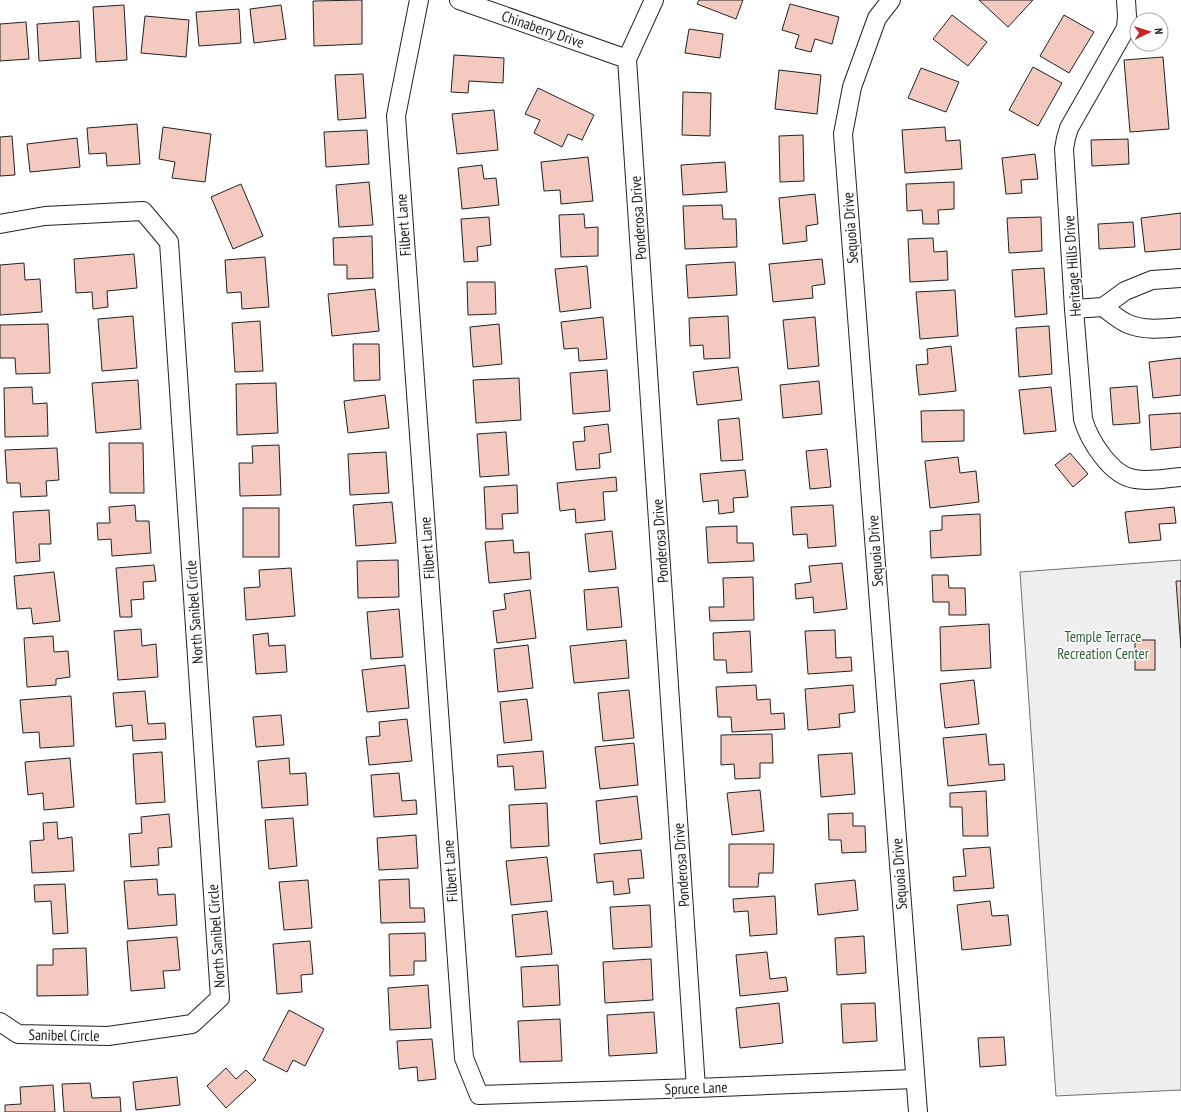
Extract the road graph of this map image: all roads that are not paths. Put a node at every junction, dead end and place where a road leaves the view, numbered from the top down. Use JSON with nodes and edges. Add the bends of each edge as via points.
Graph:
{"nodes":[{"id":1,"x":419,"y":0,"type":"edge"},
{"id":2,"x":459,"y":0,"type":"edge"},
{"id":3,"x":654,"y":0,"type":"edge"},
{"id":4,"x":891,"y":0,"type":"edge"},
{"id":5,"x":1126,"y":0,"type":"edge"},
{"id":6,"x":627,"y":59,"type":"junction"},
{"id":7,"x":0,"y":224,"type":"edge"},
{"id":8,"x":1181,"y":278,"type":"edge"},
{"id":9,"x":1103,"y":307,"type":"junction"},
{"id":10,"x":1074,"y":309,"type":"junction"},
{"id":11,"x":1181,"y":328,"type":"edge"},
{"id":12,"x":1181,"y":477,"type":"edge"},
{"id":13,"x":0,"y":1022,"type":"edge"},
{"id":14,"x":108,"y":1036,"type":"joint"},
{"id":15,"x":914,"y":1078,"type":"junction"},
{"id":16,"x":696,"y":1088,"type":"junction"},
{"id":17,"x":479,"y":1095,"type":"joint"},
{"id":18,"x":918,"y":1112,"type":"edge"}],
"edges":[{"from":1,"to":17,"type":"street","name":"Filbert Lane","via":[[396,116],[464,1058]]},
{"from":2,"to":6,"type":"street","name":"Chinaberry Drive"},
{"from":3,"to":6,"type":"street","name":"Ponderosa Drive"},
{"from":4,"to":15,"type":"street","name":"Sequoia Drive","via":[[877,18],[855,80],[844,134]]},
{"from":5,"to":10,"type":"street","name":"Heritage Hills Drive","via":[[1126,28],[1069,128],[1064,149]]},
{"from":6,"to":16,"type":"street","name":"Ponderosa Drive"},
{"from":7,"to":14,"type":"street","name":"North Sanibel Circle","via":[[45,216],[143,211],[169,242],[220,998],[192,1024]]},
{"from":8,"to":9,"type":"street","via":[[1152,280],[1125,291]]},
{"from":9,"to":10,"type":"street"},
{"from":9,"to":11,"type":"street","via":[[1125,322],[1141,328]]},
{"from":10,"to":12,"type":"street","name":"Heritage Hills Drive","via":[[1083,418],[1093,442],[1111,465],[1134,479]]},
{"from":13,"to":14,"type":"street","name":"Sanibel Circle","via":[[18,1034]]},
{"from":15,"to":16,"type":"street","name":"Spruce Lane"},
{"from":15,"to":18,"type":"street","name":"Sequoia Drive"},
{"from":16,"to":17,"type":"street","name":"Spruce Lane"}]}
